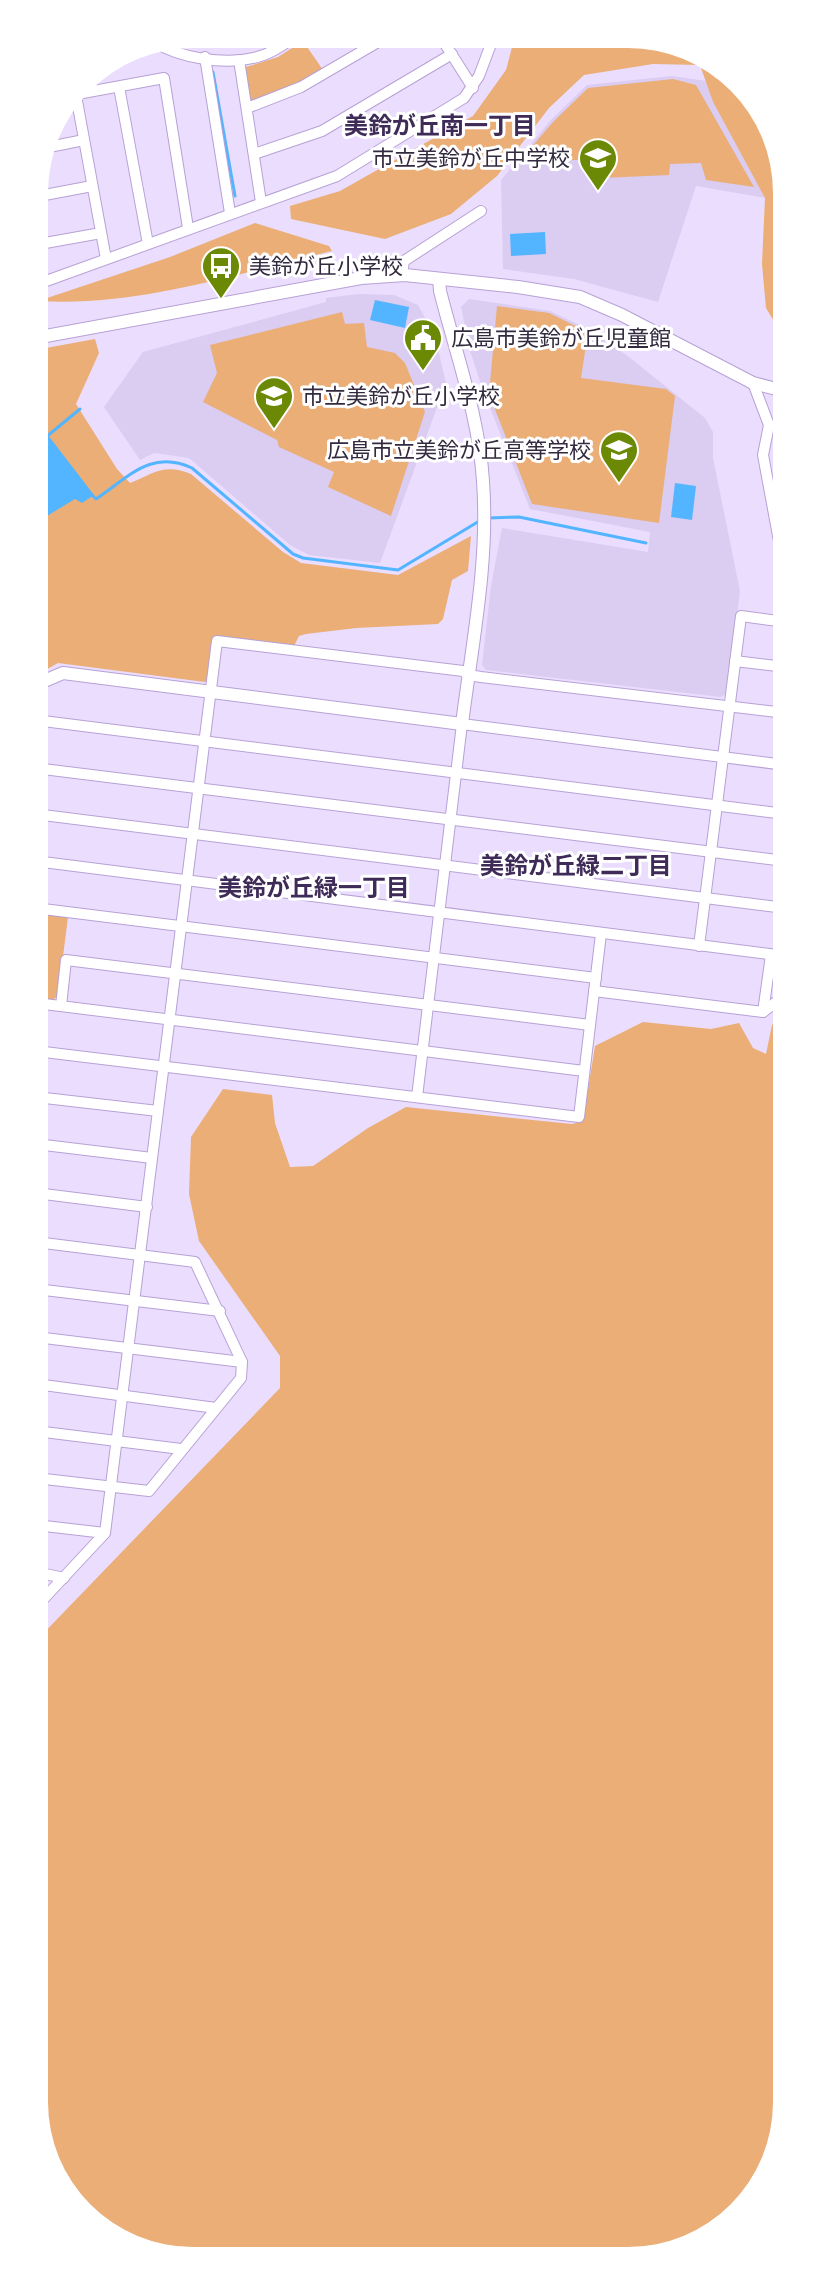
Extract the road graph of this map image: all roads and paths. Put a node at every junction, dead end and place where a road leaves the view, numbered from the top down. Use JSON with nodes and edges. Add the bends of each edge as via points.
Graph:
{"nodes":[{"id":1,"x":278,"y":48,"type":"edge"},
{"id":2,"x":368,"y":48,"type":"edge"},
{"id":3,"x":448,"y":48,"type":"edge"},
{"id":4,"x":489,"y":48,"type":"edge"},
{"id":5,"x":171,"y":50,"type":"edge"},
{"id":6,"x":452,"y":54,"type":"junction"},
{"id":7,"x":205,"y":57,"type":"junction"},
{"id":8,"x":239,"y":60,"type":"junction"},
{"id":9,"x":119,"y":87,"type":"junction"},
{"id":10,"x":473,"y":88,"type":"junction"},
{"id":11,"x":90,"y":91,"type":"edge"},
{"id":12,"x":77,"y":106,"type":"edge"},
{"id":13,"x":247,"y":108,"type":"junction"},
{"id":14,"x":84,"y":140,"type":"junction"},
{"id":15,"x":56,"y":146,"type":"edge"},
{"id":16,"x":254,"y":154,"type":"junction"},
{"id":17,"x":92,"y":186,"type":"junction"},
{"id":18,"x":48,"y":194,"type":"edge"},
{"id":19,"x":261,"y":202,"type":"junction"},
{"id":20,"x":481,"y":211,"type":"dead end"},
{"id":21,"x":230,"y":213,"type":"junction"},
{"id":22,"x":188,"y":228,"type":"junction"},
{"id":23,"x":101,"y":233,"type":"junction"},
{"id":24,"x":48,"y":242,"type":"edge"},
{"id":25,"x":148,"y":244,"type":"junction"},
{"id":26,"x":106,"y":259,"type":"junction"},
{"id":27,"x":402,"y":275,"type":"junction"},
{"id":28,"x":439,"y":279,"type":"junction"},
{"id":29,"x":48,"y":280,"type":"edge"},
{"id":30,"x":48,"y":336,"type":"edge"},
{"id":31,"x":753,"y":383,"type":"junction"},
{"id":32,"x":773,"y":388,"type":"edge"},
{"id":33,"x":773,"y":509,"type":"edge"},
{"id":34,"x":773,"y":620,"type":"edge"},
{"id":35,"x":735,"y":661,"type":"junction"},
{"id":36,"x":773,"y":666,"type":"edge"},
{"id":37,"x":468,"y":675,"type":"junction"},
{"id":38,"x":48,"y":679,"type":"edge"},
{"id":39,"x":210,"y":691,"type":"junction"},
{"id":40,"x":729,"y":706,"type":"junction"},
{"id":41,"x":773,"y":712,"type":"edge"},
{"id":42,"x":48,"y":722,"type":"edge"},
{"id":43,"x":462,"y":724,"type":"junction"},
{"id":44,"x":204,"y":741,"type":"junction"},
{"id":45,"x":722,"y":758,"type":"junction"},
{"id":46,"x":773,"y":764,"type":"edge"},
{"id":47,"x":48,"y":770,"type":"edge"},
{"id":48,"x":457,"y":771,"type":"junction"},
{"id":49,"x":199,"y":788,"type":"junction"},
{"id":50,"x":716,"y":805,"type":"junction"},
{"id":51,"x":773,"y":812,"type":"edge"},
{"id":52,"x":48,"y":816,"type":"edge"},
{"id":53,"x":451,"y":818,"type":"junction"},
{"id":54,"x":193,"y":834,"type":"junction"},
{"id":55,"x":710,"y":852,"type":"junction"},
{"id":56,"x":773,"y":860,"type":"edge"},
{"id":57,"x":48,"y":863,"type":"edge"},
{"id":58,"x":445,"y":865,"type":"junction"},
{"id":59,"x":188,"y":880,"type":"junction"},
{"id":60,"x":704,"y":898,"type":"junction"},
{"id":61,"x":773,"y":907,"type":"edge"},
{"id":62,"x":48,"y":910,"type":"edge"},
{"id":63,"x":439,"y":913,"type":"junction"},
{"id":64,"x":182,"y":925,"type":"junction"},
{"id":65,"x":601,"y":934,"type":"junction"},
{"id":66,"x":699,"y":946,"type":"junction"},
{"id":67,"x":771,"y":955,"type":"joint"},
{"id":68,"x":433,"y":958,"type":"junction"},
{"id":69,"x":175,"y":973,"type":"junction"},
{"id":70,"x":596,"y":978,"type":"junction"},
{"id":71,"x":594,"y":991,"type":"junction"},
{"id":72,"x":48,"y":1004,"type":"edge"},
{"id":73,"x":773,"y":1004,"type":"edge"},
{"id":74,"x":61,"y":1006,"type":"junction"},
{"id":75,"x":427,"y":1006,"type":"junction"},
{"id":76,"x":763,"y":1012,"type":"junction"},
{"id":77,"x":170,"y":1019,"type":"junction"},
{"id":78,"x":590,"y":1025,"type":"junction"},
{"id":79,"x":422,"y":1051,"type":"junction"},
{"id":80,"x":48,"y":1052,"type":"edge"},
{"id":81,"x":164,"y":1066,"type":"junction"},
{"id":82,"x":584,"y":1071,"type":"junction"},
{"id":83,"x":417,"y":1097,"type":"junction"},
{"id":84,"x":48,"y":1098,"type":"edge"},
{"id":85,"x":158,"y":1111,"type":"junction"},
{"id":86,"x":48,"y":1145,"type":"edge"},
{"id":87,"x":152,"y":1158,"type":"junction"},
{"id":88,"x":48,"y":1195,"type":"edge"},
{"id":89,"x":147,"y":1207,"type":"junction"},
{"id":90,"x":48,"y":1244,"type":"edge"},
{"id":91,"x":140,"y":1255,"type":"junction"},
{"id":92,"x":48,"y":1291,"type":"edge"},
{"id":93,"x":135,"y":1302,"type":"junction"},
{"id":94,"x":220,"y":1311,"type":"junction"},
{"id":95,"x":48,"y":1338,"type":"edge"},
{"id":96,"x":129,"y":1348,"type":"junction"},
{"id":97,"x":242,"y":1362,"type":"junction"},
{"id":98,"x":48,"y":1386,"type":"edge"},
{"id":99,"x":123,"y":1395,"type":"junction"},
{"id":100,"x":216,"y":1408,"type":"junction"},
{"id":101,"x":48,"y":1432,"type":"edge"},
{"id":102,"x":117,"y":1441,"type":"junction"},
{"id":103,"x":181,"y":1449,"type":"junction"},
{"id":104,"x":48,"y":1479,"type":"edge"},
{"id":105,"x":112,"y":1487,"type":"junction"},
{"id":106,"x":48,"y":1526,"type":"edge"},
{"id":107,"x":105,"y":1533,"type":"junction"},
{"id":108,"x":48,"y":1575,"type":"edge"},
{"id":109,"x":64,"y":1578,"type":"junction"},
{"id":110,"x":48,"y":1595,"type":"edge"}],
"edges":[{"from":1,"to":8,"type":"street"},
{"from":2,"to":13,"type":"street","via":[[301,87]]},
{"from":3,"to":6,"type":"street"},
{"from":4,"to":10,"type":"street"},
{"from":5,"to":7,"type":"street"},
{"from":6,"to":10,"type":"street"},
{"from":6,"to":16,"type":"street","via":[[322,131]]},
{"from":7,"to":8,"type":"street"},
{"from":7,"to":21,"type":"street"},
{"from":8,"to":13,"type":"street"},
{"from":9,"to":11,"type":"street"},
{"from":9,"to":22,"type":"street","via":[[164,78]]},
{"from":9,"to":25,"type":"street"},
{"from":10,"to":19,"type":"street","via":[[337,176]]},
{"from":12,"to":14,"type":"street"},
{"from":13,"to":16,"type":"street"},
{"from":14,"to":15,"type":"street"},
{"from":14,"to":17,"type":"street"},
{"from":16,"to":19,"type":"street"},
{"from":17,"to":18,"type":"street"},
{"from":17,"to":23,"type":"street"},
{"from":19,"to":21,"type":"street"},
{"from":20,"to":27,"type":"street","via":[[404,261]]},
{"from":21,"to":22,"type":"street"},
{"from":22,"to":25,"type":"street"},
{"from":23,"to":24,"type":"street"},
{"from":23,"to":26,"type":"street"},
{"from":25,"to":26,"type":"street"},
{"from":26,"to":29,"type":"street"},
{"from":27,"to":28,"type":"street"},
{"from":27,"to":30,"type":"street"},
{"from":28,"to":31,"type":"street","via":[[580,297]]},
{"from":28,"to":37,"type":"street","via":[[478,435],[485,510]]},
{"from":31,"to":32,"type":"street"},
{"from":31,"to":33,"type":"street","via":[[769,425],[763,455]]},
{"from":34,"to":35,"type":"street","via":[[741,616]]},
{"from":35,"to":36,"type":"street"},
{"from":35,"to":40,"type":"street"},
{"from":37,"to":39,"type":"street","via":[[217,641]]},
{"from":37,"to":40,"type":"street"},
{"from":37,"to":43,"type":"street"},
{"from":38,"to":39,"type":"street","via":[[63,673]]},
{"from":39,"to":43,"type":"street"},
{"from":39,"to":44,"type":"street"},
{"from":40,"to":41,"type":"street"},
{"from":40,"to":45,"type":"street"},
{"from":42,"to":44,"type":"street"},
{"from":43,"to":45,"type":"street"},
{"from":43,"to":48,"type":"street"},
{"from":44,"to":48,"type":"street"},
{"from":44,"to":49,"type":"street"},
{"from":45,"to":46,"type":"street"},
{"from":45,"to":50,"type":"street"},
{"from":47,"to":49,"type":"street"},
{"from":48,"to":50,"type":"street"},
{"from":48,"to":53,"type":"street"},
{"from":49,"to":53,"type":"street"},
{"from":49,"to":54,"type":"street"},
{"from":50,"to":51,"type":"street"},
{"from":50,"to":55,"type":"street"},
{"from":52,"to":54,"type":"street"},
{"from":53,"to":55,"type":"street"},
{"from":53,"to":58,"type":"street"},
{"from":54,"to":58,"type":"street"},
{"from":54,"to":59,"type":"street"},
{"from":55,"to":56,"type":"street"},
{"from":55,"to":60,"type":"street"},
{"from":57,"to":59,"type":"street"},
{"from":58,"to":60,"type":"street"},
{"from":58,"to":63,"type":"street"},
{"from":59,"to":63,"type":"street"},
{"from":59,"to":64,"type":"street"},
{"from":60,"to":61,"type":"street"},
{"from":60,"to":66,"type":"street"},
{"from":62,"to":64,"type":"street"},
{"from":63,"to":65,"type":"street"},
{"from":63,"to":68,"type":"street"},
{"from":64,"to":68,"type":"street"},
{"from":64,"to":69,"type":"street"},
{"from":65,"to":66,"type":"street"},
{"from":65,"to":70,"type":"street"},
{"from":66,"to":67,"type":"street"},
{"from":67,"to":76,"type":"street"},
{"from":68,"to":70,"type":"street"},
{"from":68,"to":75,"type":"street"},
{"from":69,"to":74,"type":"street","via":[[66,960]]},
{"from":69,"to":75,"type":"street"},
{"from":69,"to":77,"type":"street"},
{"from":70,"to":71,"type":"street"},
{"from":71,"to":76,"type":"street"},
{"from":71,"to":78,"type":"street"},
{"from":72,"to":74,"type":"street"},
{"from":73,"to":76,"type":"street"},
{"from":74,"to":77,"type":"street"},
{"from":75,"to":78,"type":"street"},
{"from":75,"to":79,"type":"street"},
{"from":77,"to":79,"type":"street"},
{"from":77,"to":81,"type":"street"},
{"from":78,"to":82,"type":"street"},
{"from":79,"to":82,"type":"street"},
{"from":79,"to":83,"type":"street"},
{"from":80,"to":81,"type":"street"},
{"from":81,"to":83,"type":"street"},
{"from":81,"to":85,"type":"street"},
{"from":82,"to":83,"type":"street","via":[[579,1117]]},
{"from":84,"to":85,"type":"street"},
{"from":85,"to":87,"type":"street"},
{"from":86,"to":87,"type":"street"},
{"from":87,"to":89,"type":"street"},
{"from":88,"to":89,"type":"street"},
{"from":89,"to":91,"type":"street"},
{"from":90,"to":91,"type":"street"},
{"from":91,"to":93,"type":"street"},
{"from":91,"to":94,"type":"street","via":[[195,1262]]},
{"from":92,"to":93,"type":"street"},
{"from":93,"to":94,"type":"street"},
{"from":93,"to":96,"type":"street"},
{"from":94,"to":97,"type":"street"},
{"from":95,"to":96,"type":"street"},
{"from":96,"to":97,"type":"street"},
{"from":96,"to":99,"type":"street"},
{"from":97,"to":100,"type":"street","via":[[241,1378]]},
{"from":98,"to":99,"type":"street"},
{"from":99,"to":100,"type":"street"},
{"from":99,"to":102,"type":"street"},
{"from":100,"to":103,"type":"street"},
{"from":101,"to":102,"type":"street"},
{"from":102,"to":103,"type":"street"},
{"from":102,"to":105,"type":"street"},
{"from":103,"to":105,"type":"street","via":[[149,1491]]},
{"from":104,"to":105,"type":"street"},
{"from":105,"to":107,"type":"street"},
{"from":106,"to":107,"type":"street"},
{"from":107,"to":109,"type":"street"},
{"from":108,"to":109,"type":"street"},
{"from":109,"to":110,"type":"street"}]}
